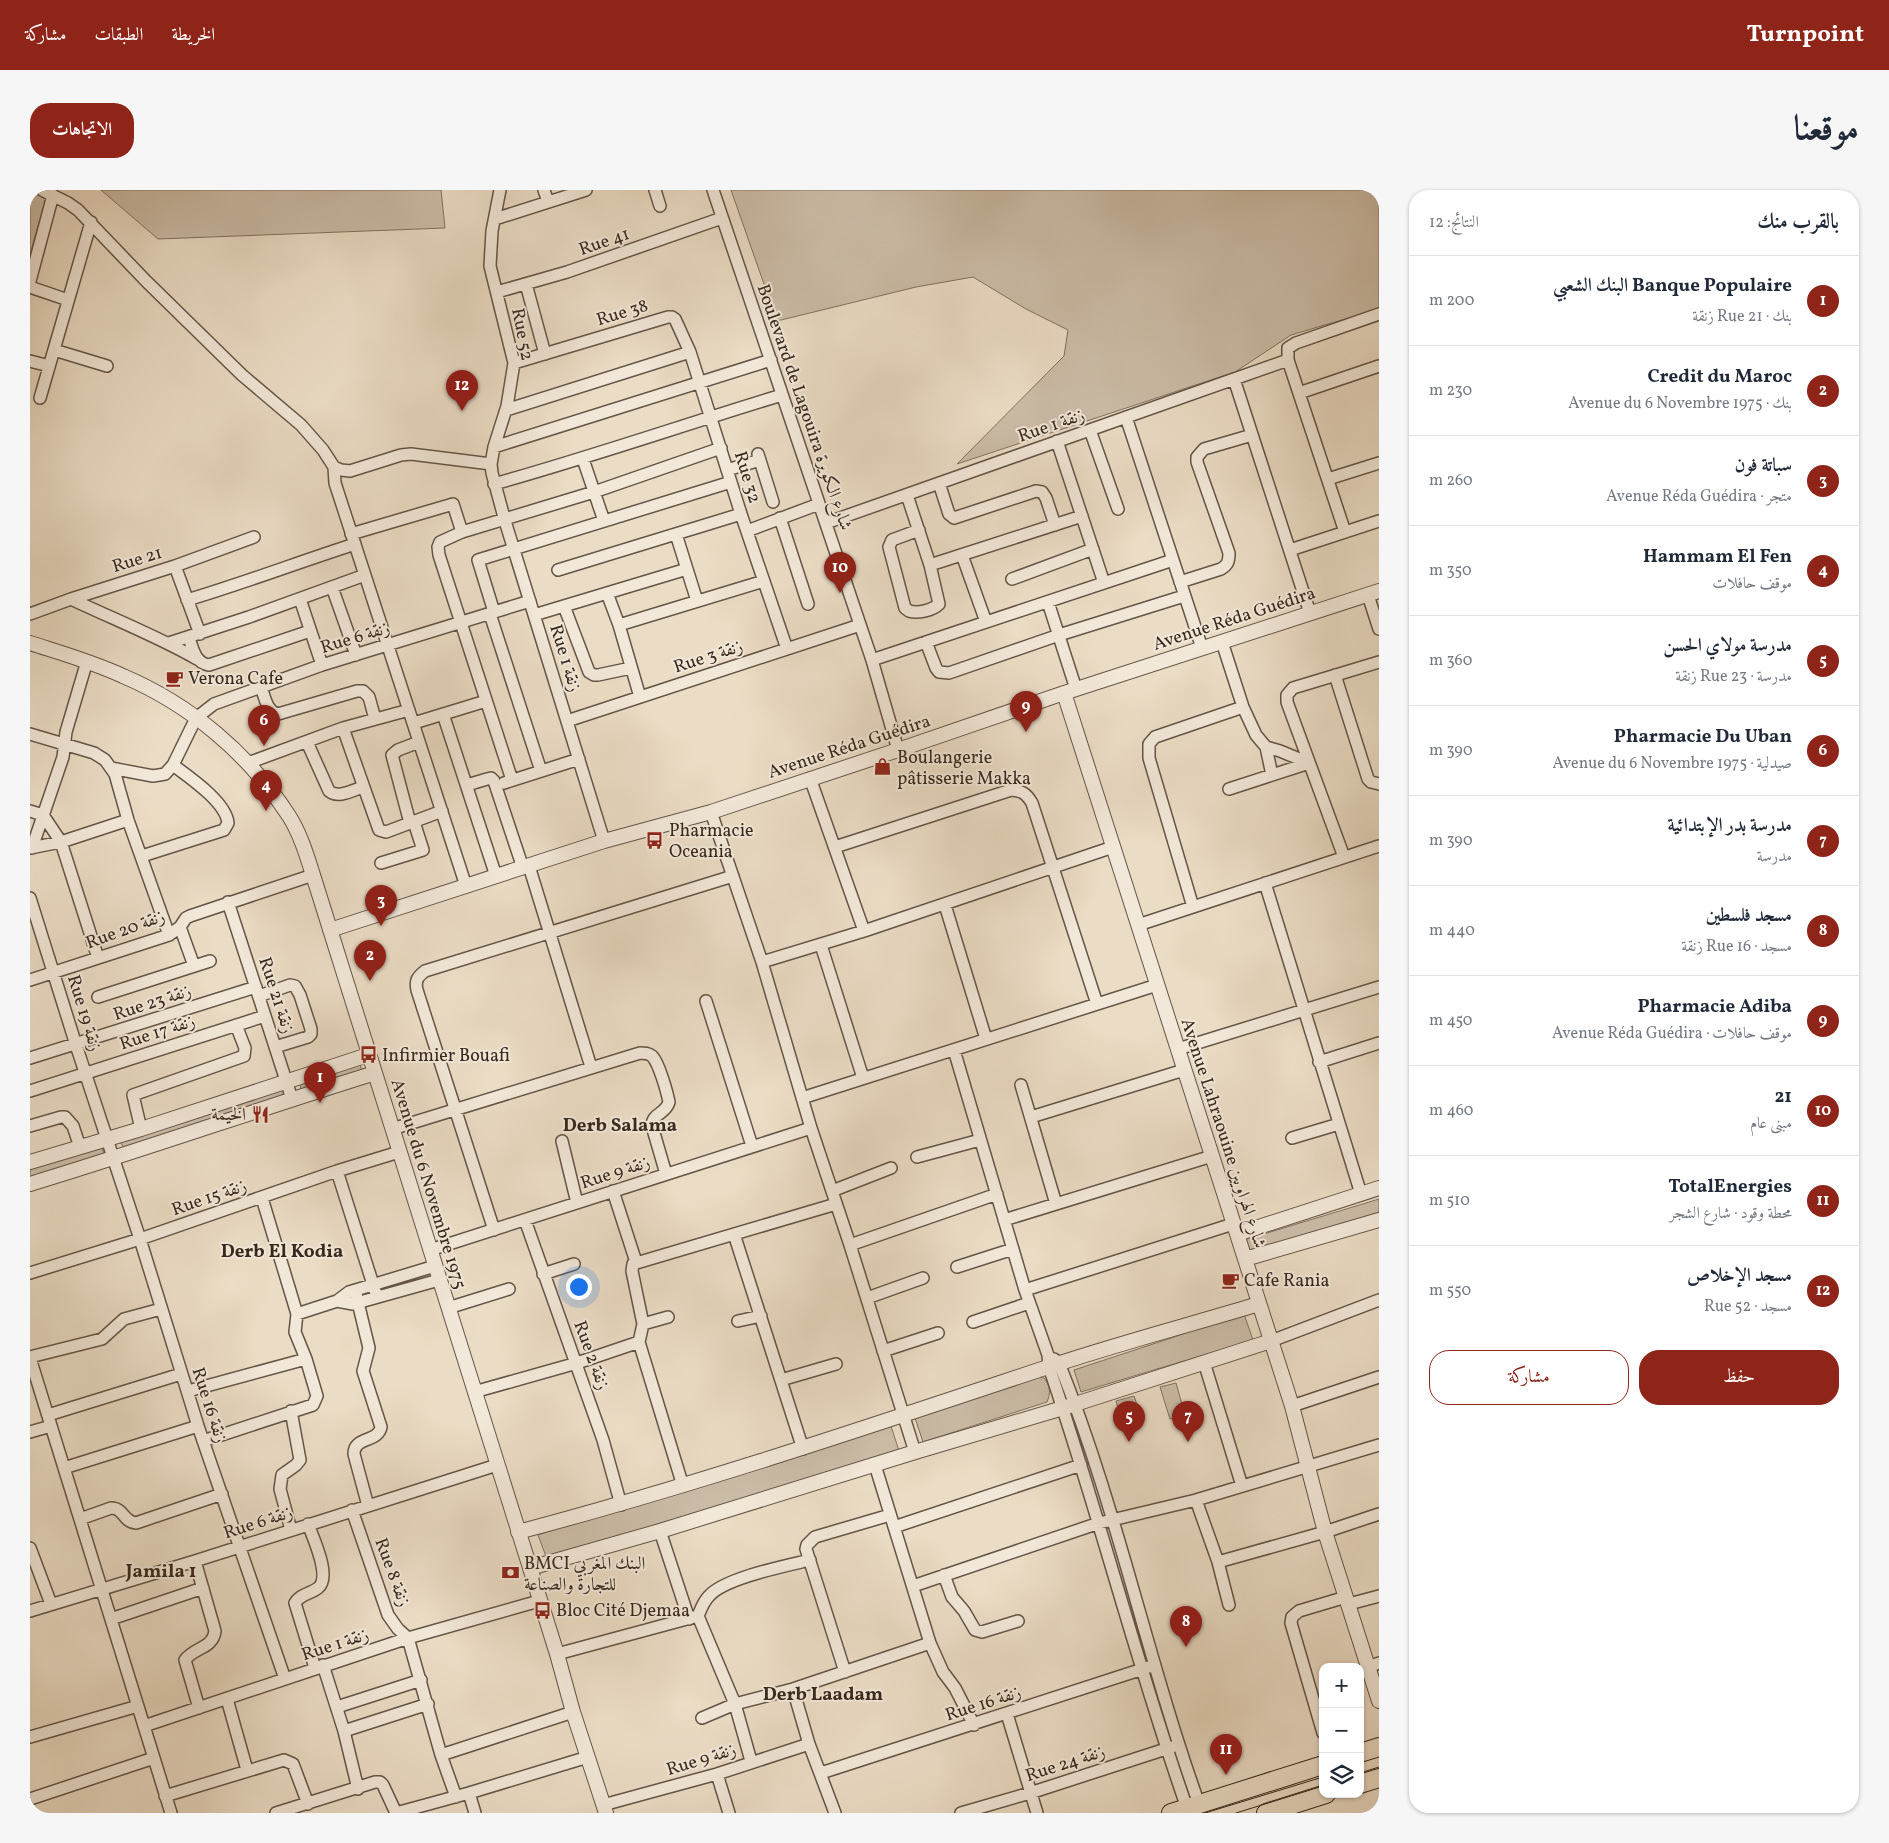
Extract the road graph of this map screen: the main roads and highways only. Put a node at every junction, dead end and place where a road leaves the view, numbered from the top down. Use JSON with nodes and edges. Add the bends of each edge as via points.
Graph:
{"nodes":[{"id":1,"x":1379,"y":1747,"type":"edge"},
{"id":2,"x":1364,"y":1752,"type":"edge"},
{"id":3,"x":1319,"y":1766,"type":"edge"},
{"id":4,"x":1379,"y":1778,"type":"edge"},
{"id":5,"x":1364,"y":1783,"type":"edge"},
{"id":6,"x":1319,"y":1796,"type":"edge"},
{"id":7,"x":1186,"y":1808,"type":"edge"},
{"id":8,"x":1266,"y":1813,"type":"edge"}],
"edges":[{"from":1,"to":2,"type":"main road"},
{"from":3,"to":7,"type":"main road"},
{"from":4,"to":5,"type":"main road"},
{"from":6,"to":8,"type":"main road"}]}
